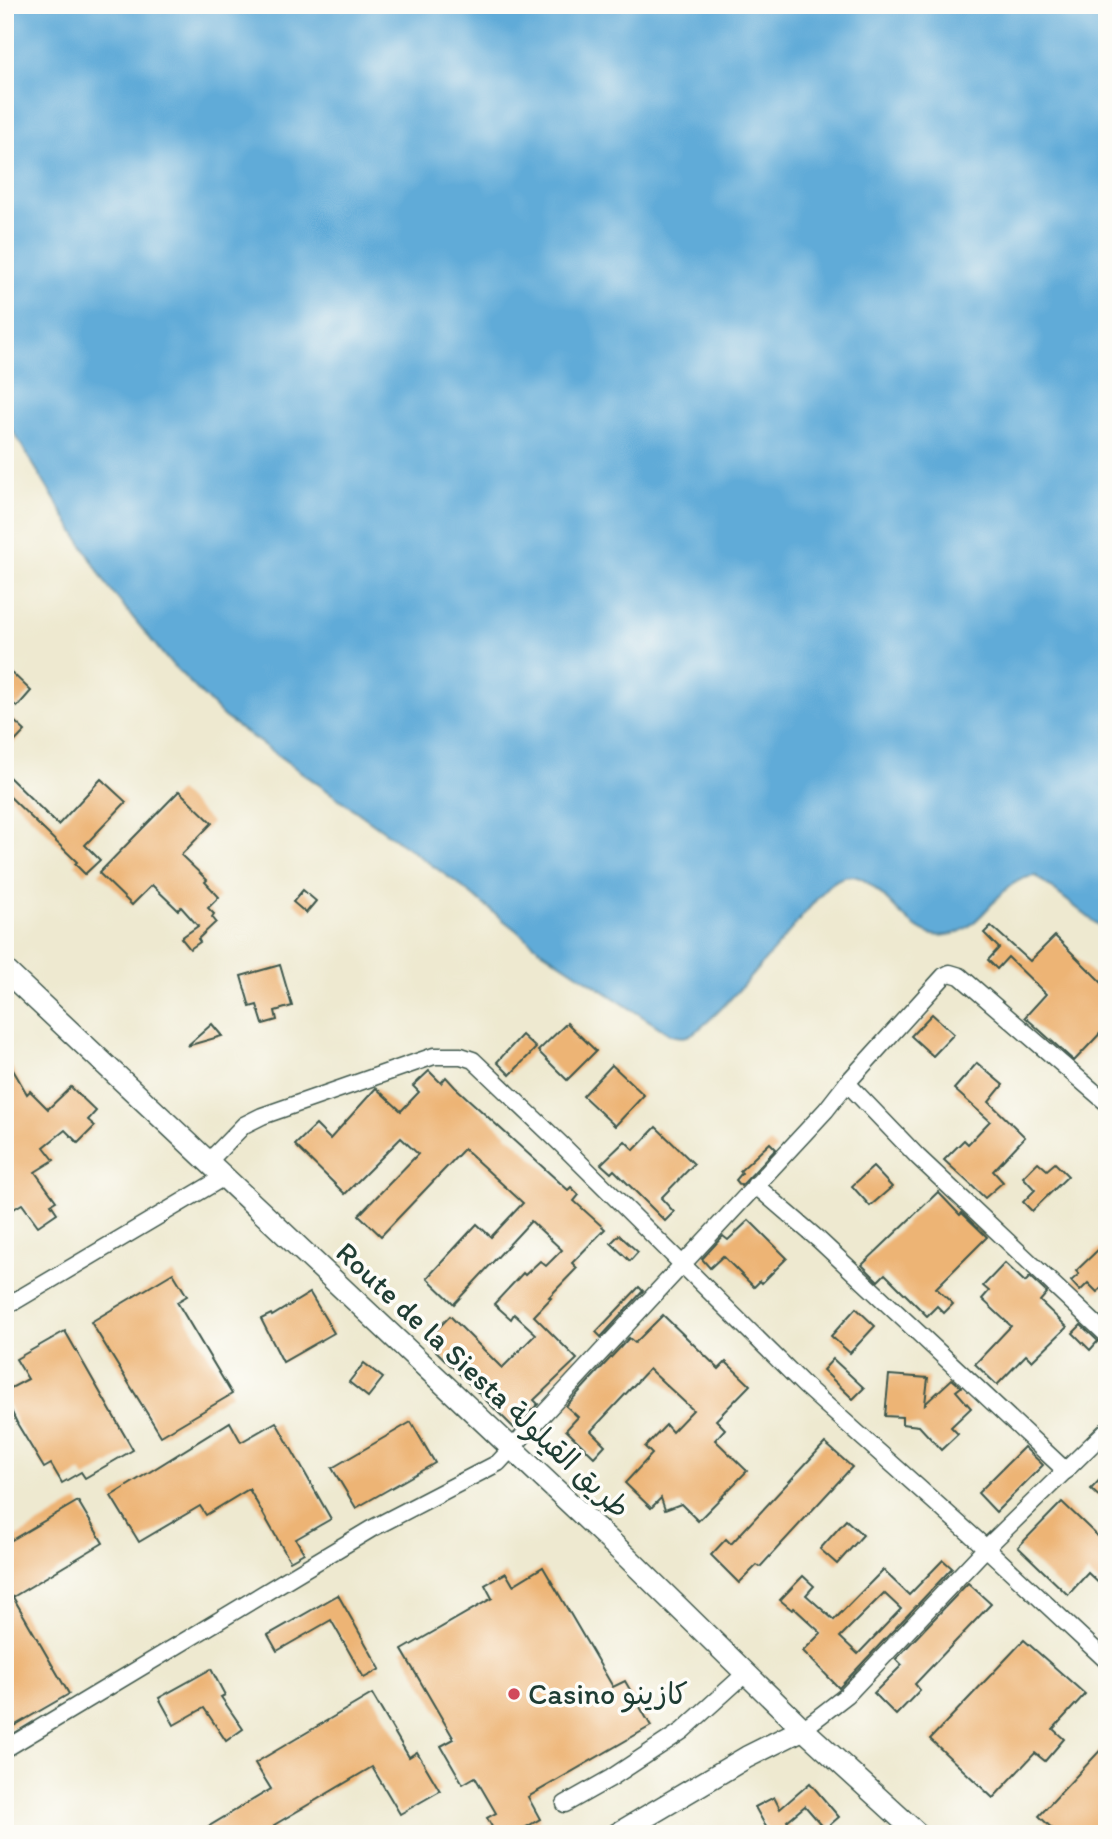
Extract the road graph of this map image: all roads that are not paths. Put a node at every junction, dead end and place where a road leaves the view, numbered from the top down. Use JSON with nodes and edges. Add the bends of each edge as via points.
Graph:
{"nodes":[{"id":1,"x":5,"y":970,"type":"edge"},
{"id":2,"x":847,"y":1083,"type":"junction"},
{"id":3,"x":1107,"y":1103,"type":"edge"},
{"id":4,"x":217,"y":1169,"type":"junction"},
{"id":5,"x":755,"y":1185,"type":"junction"},
{"id":6,"x":683,"y":1266,"type":"junction"},
{"id":7,"x":5,"y":1307,"type":"edge"},
{"id":8,"x":1107,"y":1335,"type":"edge"},
{"id":9,"x":1107,"y":1430,"type":"edge"},
{"id":10,"x":512,"y":1450,"type":"junction"},
{"id":11,"x":1066,"y":1471,"type":"junction"},
{"id":12,"x":986,"y":1548,"type":"junction"},
{"id":13,"x":1107,"y":1661,"type":"edge"},
{"id":14,"x":746,"y":1673,"type":"junction"},
{"id":15,"x":803,"y":1729,"type":"junction"},
{"id":16,"x":5,"y":1749,"type":"edge"},
{"id":17,"x":565,"y":1804,"type":"dead end"},
{"id":18,"x":617,"y":1834,"type":"edge"},
{"id":19,"x":918,"y":1834,"type":"edge"}],
"edges":[{"from":1,"to":4,"type":"main road","name":"Route de la Siesta طريق القيلولة"},
{"from":2,"to":3,"type":"street","via":[[950,973],[960,976]]},
{"from":2,"to":5,"type":"street"},
{"from":2,"to":8,"type":"street","via":[[918,1157]]},
{"from":4,"to":6,"type":"street","via":[[244,1125],[262,1116],[434,1056],[461,1056],[483,1068]]},
{"from":4,"to":7,"type":"street"},
{"from":4,"to":10,"type":"main road","name":"Route de la Siesta طريق القيلولة"},
{"from":5,"to":6,"type":"street"},
{"from":5,"to":11,"type":"street"},
{"from":6,"to":10,"type":"street"},
{"from":6,"to":12,"type":"street","via":[[805,1386]]},
{"from":9,"to":11,"type":"street"},
{"from":10,"to":14,"type":"main road","name":"Route de la Siesta طريق القيلولة"},
{"from":10,"to":16,"type":"street","via":[[498,1463],[371,1529]]},
{"from":11,"to":12,"type":"street"},
{"from":12,"to":13,"type":"street"},
{"from":12,"to":15,"type":"street","via":[[847,1695]]},
{"from":14,"to":15,"type":"main road","name":"Route de la Siesta طريق القيلولة"},
{"from":14,"to":17,"type":"street","via":[[682,1731]]},
{"from":15,"to":18,"type":"main road"},
{"from":15,"to":19,"type":"main road","name":"Route de la Siesta طريق القيلولة"}]}
